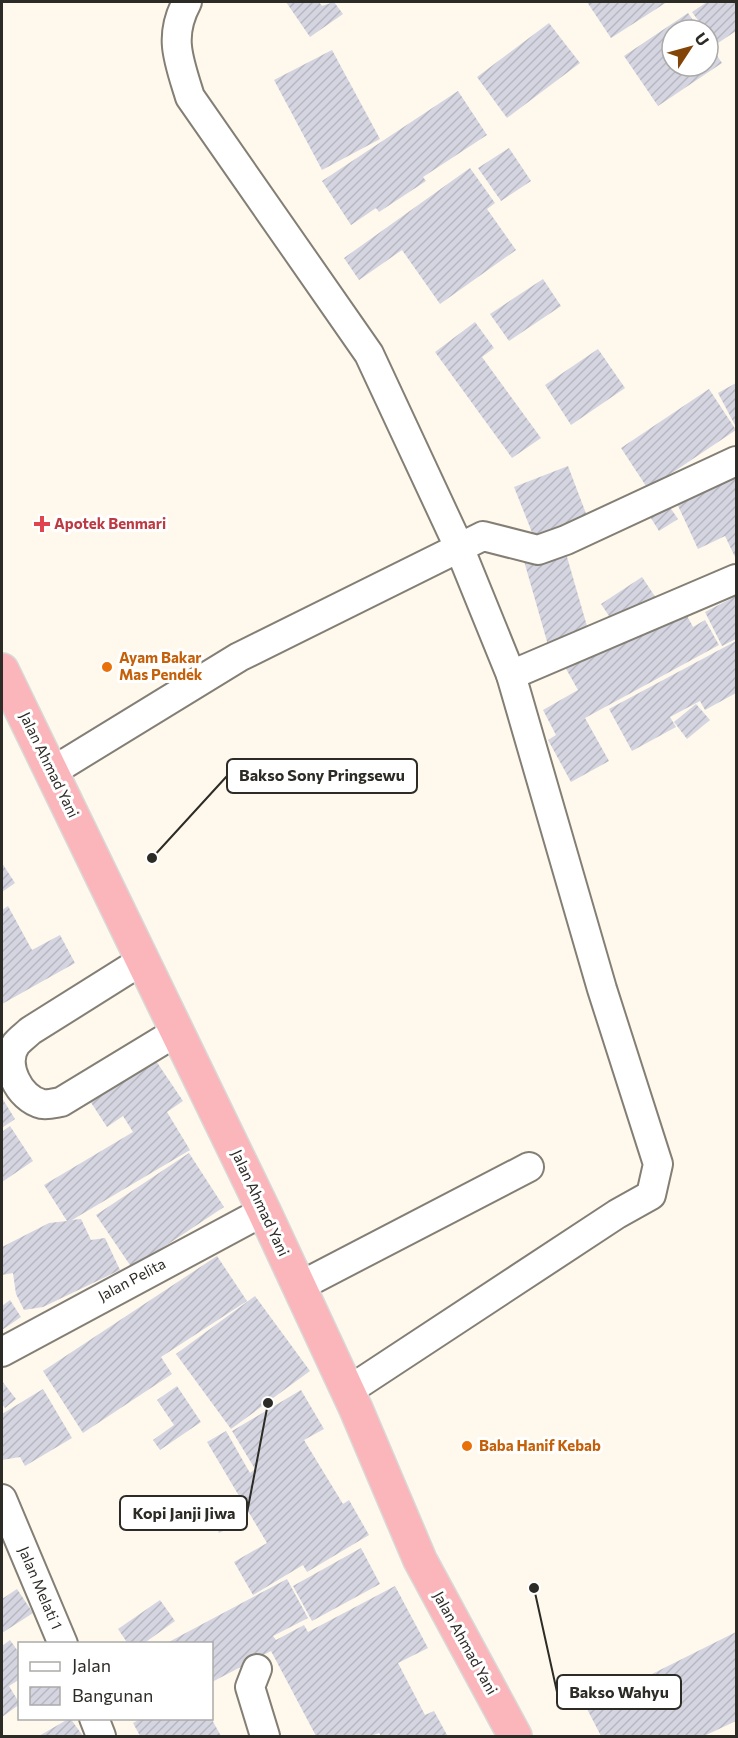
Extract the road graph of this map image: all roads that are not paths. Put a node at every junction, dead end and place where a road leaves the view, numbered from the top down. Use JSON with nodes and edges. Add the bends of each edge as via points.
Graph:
{"nodes":[{"id":1,"x":187,"y":2,"type":"edge"},
{"id":2,"x":736,"y":461,"type":"edge"},
{"id":3,"x":459,"y":547,"type":"junction"},
{"id":4,"x":736,"y":579,"type":"edge"},
{"id":5,"x":2,"y":670,"type":"edge"},
{"id":6,"x":511,"y":675,"type":"junction"},
{"id":7,"x":52,"y":771,"type":"junction"},
{"id":8,"x":143,"y":960,"type":"junction"},
{"id":9,"x":178,"y":1031,"type":"junction"},
{"id":10,"x":529,"y":1167,"type":"dead end"},
{"id":11,"x":264,"y":1211,"type":"junction"},
{"id":12,"x":300,"y":1287,"type":"junction"},
{"id":13,"x":2,"y":1352,"type":"edge"},
{"id":14,"x":348,"y":1391,"type":"junction"},
{"id":15,"x":2,"y":1499,"type":"edge"},
{"id":16,"x":62,"y":1642,"type":"edge"},
{"id":17,"x":257,"y":1669,"type":"dead end"},
{"id":18,"x":94,"y":1720,"type":"edge"},
{"id":19,"x":101,"y":1737,"type":"edge"},
{"id":20,"x":265,"y":1737,"type":"edge"},
{"id":21,"x":515,"y":1737,"type":"edge"}],
"edges":[{"from":1,"to":3,"type":"street","via":[[179,17],[175,49],[190,97],[369,354]]},
{"from":2,"to":3,"type":"street","via":[[538,550],[483,536]]},
{"from":3,"to":6,"type":"street"},
{"from":3,"to":7,"type":"street","via":[[239,657]]},
{"from":4,"to":6,"type":"street"},
{"from":5,"to":7,"type":"highway","name":"Jalan Ahmad Yani"},
{"from":6,"to":14,"type":"street","via":[[602,989],[658,1164],[651,1195]]},
{"from":7,"to":8,"type":"highway","name":"Jalan Ahmad Yani"},
{"from":8,"to":9,"type":"highway","name":"Jalan Ahmad Yani"},
{"from":8,"to":9,"type":"street","via":[[30,1031],[15,1045],[10,1065],[15,1080],[28,1098],[43,1104],[61,1102]]},
{"from":9,"to":11,"type":"highway","name":"Jalan Ahmad Yani"},
{"from":10,"to":12,"type":"street"},
{"from":11,"to":12,"type":"highway","name":"Jalan Ahmad Yani"},
{"from":11,"to":13,"type":"street","name":"Jalan Pelita"},
{"from":12,"to":14,"type":"highway","name":"Jalan Ahmad Yani"},
{"from":14,"to":21,"type":"highway","name":"Jalan Ahmad Yani","via":[[420,1560]]},
{"from":15,"to":16,"type":"street","name":"Jalan Melati 1"},
{"from":17,"to":20,"type":"street","via":[[250,1687]]},
{"from":18,"to":19,"type":"street"}]}
